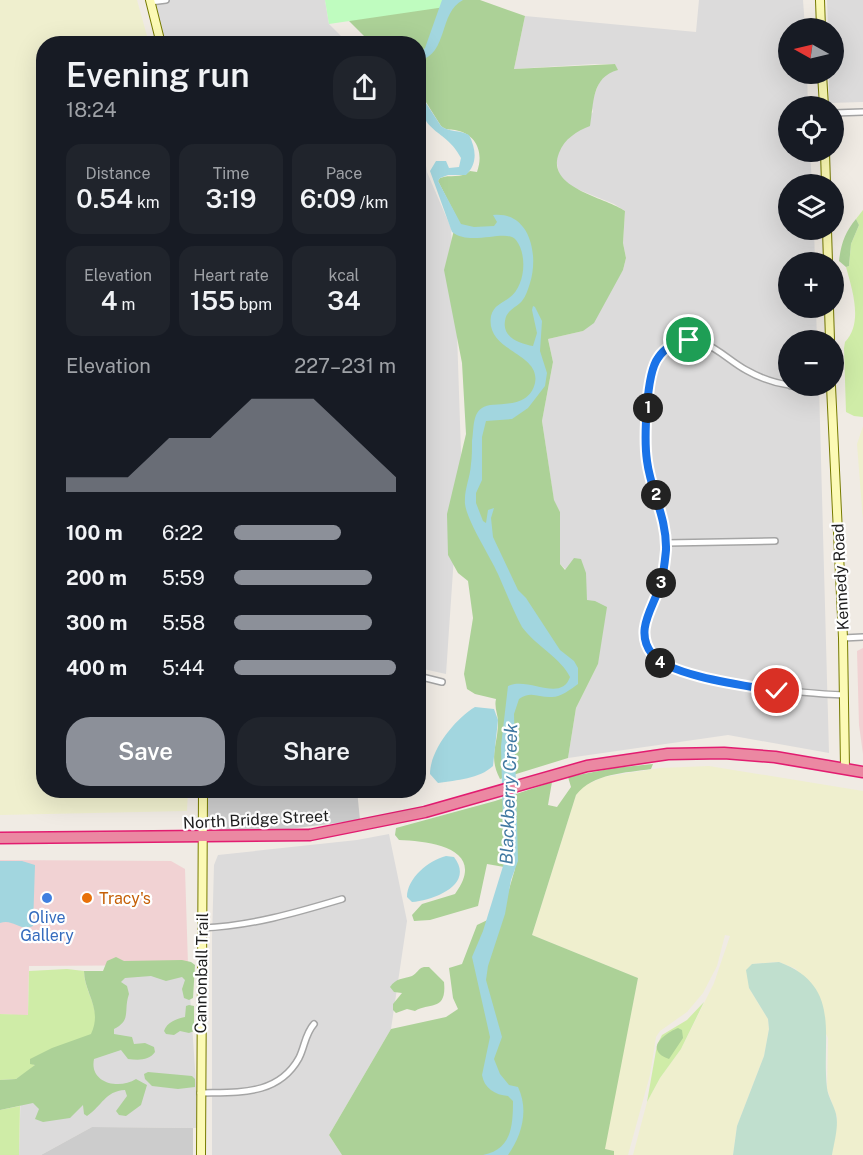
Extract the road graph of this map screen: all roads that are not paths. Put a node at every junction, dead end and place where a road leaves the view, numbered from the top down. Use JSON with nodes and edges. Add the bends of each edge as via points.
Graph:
{"nodes":[{"id":1,"x":166,"y":0,"type":"edge"},
{"id":2,"x":820,"y":0,"type":"edge"},
{"id":3,"x":150,"y":1,"type":"edge"},
{"id":4,"x":821,"y":18,"type":"edge"},
{"id":5,"x":159,"y":36,"type":"edge"},
{"id":6,"x":863,"y":112,"type":"edge"},
{"id":7,"x":844,"y":113,"type":"edge"},
{"id":8,"x":778,"y":382,"type":"edge"},
{"id":9,"x":831,"y":396,"type":"edge"},
{"id":10,"x":775,"y":541,"type":"dead end"},
{"id":11,"x":666,"y":543,"type":"junction"},
{"id":12,"x":863,"y":637,"type":"edge"},
{"id":13,"x":843,"y":638,"type":"junction"},
{"id":14,"x":426,"y":678,"type":"edge"},
{"id":15,"x":442,"y":682,"type":"dead end"},
{"id":16,"x":843,"y":696,"type":"junction"},
{"id":17,"x":845,"y":768,"type":"junction"},
{"id":18,"x":863,"y":772,"type":"edge"},
{"id":19,"x":203,"y":798,"type":"edge"},
{"id":20,"x":0,"y":838,"type":"edge"},
{"id":21,"x":203,"y":838,"type":"junction"},
{"id":22,"x":342,"y":899,"type":"dead end"},
{"id":23,"x":202,"y":928,"type":"junction"},
{"id":24,"x":314,"y":1024,"type":"dead end"},
{"id":25,"x":200,"y":1093,"type":"junction"},
{"id":26,"x":201,"y":1155,"type":"edge"}],
"edges":[{"from":1,"to":3,"type":"street"},
{"from":2,"to":4,"type":"main road"},
{"from":3,"to":5,"type":"main road"},
{"from":6,"to":7,"type":"street"},
{"from":8,"to":11,"type":"street","via":[[749,372],[701,342],[678,343],[659,356],[652,374],[646,442],[648,471],[661,510]]},
{"from":9,"to":13,"type":"main road","name":"Kennedy Road"},
{"from":10,"to":11,"type":"street"},
{"from":11,"to":16,"type":"street","via":[[662,581],[645,626],[646,645],[657,661],[677,670],[780,692]]},
{"from":12,"to":13,"type":"street"},
{"from":13,"to":16,"type":"main road","name":"Kennedy Road"},
{"from":14,"to":15,"type":"street"},
{"from":16,"to":17,"type":"main road","name":"Kennedy Road"},
{"from":17,"to":18,"type":"highway","name":"North Bridge Street"},
{"from":17,"to":21,"type":"highway","name":"North Bridge Street","via":[[734,753],[668,753],[608,762],[395,819],[310,835]]},
{"from":19,"to":21,"type":"main road","name":"Cannonball Trail"},
{"from":20,"to":21,"type":"highway","name":"North Bridge Street"},
{"from":21,"to":23,"type":"main road","name":"Cannonball Trail"},
{"from":22,"to":23,"type":"street","via":[[260,922]]},
{"from":23,"to":25,"type":"main road","name":"Cannonball Trail"},
{"from":24,"to":25,"type":"street","via":[[292,1068],[275,1083],[250,1092]]},
{"from":25,"to":26,"type":"main road","name":"Cannonball Trail"}]}
